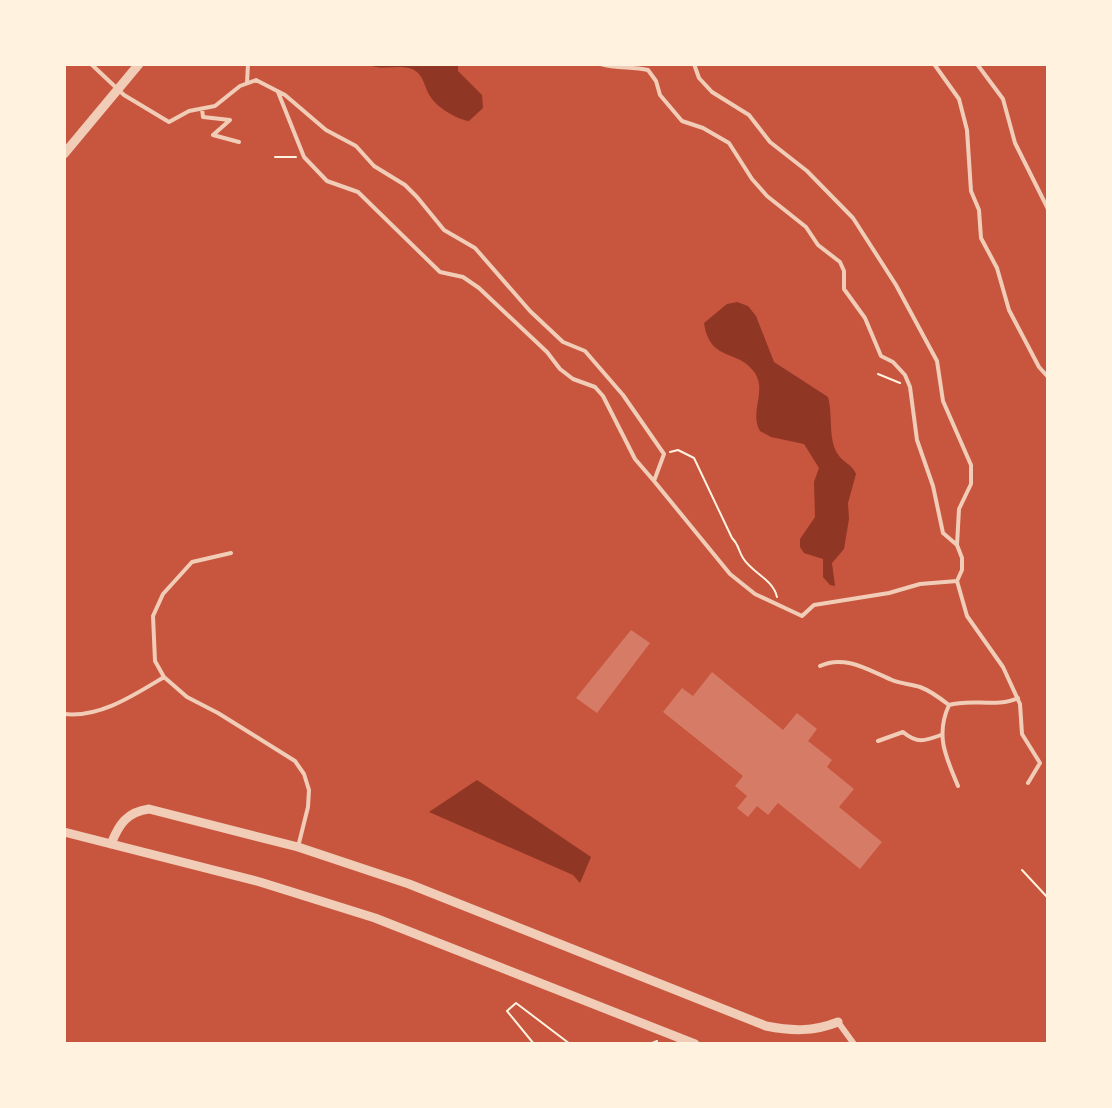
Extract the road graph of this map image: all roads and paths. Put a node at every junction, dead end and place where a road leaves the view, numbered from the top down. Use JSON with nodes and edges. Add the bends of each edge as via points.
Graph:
{"nodes":[{"id":1,"x":91,"y":64,"type":"edge"},
{"id":2,"x":139,"y":64,"type":"edge"},
{"id":3,"x":248,"y":64,"type":"edge"},
{"id":4,"x":601,"y":64,"type":"edge"},
{"id":5,"x":694,"y":64,"type":"edge"},
{"id":6,"x":934,"y":64,"type":"edge"},
{"id":7,"x":977,"y":64,"type":"edge"},
{"id":8,"x":247,"y":83,"type":"junction"},
{"id":9,"x":277,"y":91,"type":"junction"},
{"id":10,"x":202,"y":109,"type":"junction"},
{"id":11,"x":239,"y":142,"type":"dead end"},
{"id":12,"x":64,"y":154,"type":"edge"},
{"id":13,"x":275,"y":157,"type":"dead end"},
{"id":14,"x":304,"y":158,"type":"junction"},
{"id":15,"x":1047,"y":209,"type":"edge"},
{"id":16,"x":878,"y":374,"type":"dead end"},
{"id":17,"x":1047,"y":376,"type":"edge"},
{"id":18,"x":910,"y":387,"type":"junction"},
{"id":19,"x":664,"y":454,"type":"junction"},
{"id":20,"x":654,"y":482,"type":"junction"},
{"id":21,"x":957,"y":545,"type":"junction"},
{"id":22,"x":231,"y":553,"type":"dead end"},
{"id":23,"x":957,"y":581,"type":"junction"},
{"id":24,"x":780,"y":606,"type":"junction"},
{"id":25,"x":820,"y":666,"type":"dead end"},
{"id":26,"x":164,"y":677,"type":"junction"},
{"id":27,"x":1018,"y":698,"type":"junction"},
{"id":28,"x":949,"y":705,"type":"junction"},
{"id":29,"x":64,"y":714,"type":"edge"},
{"id":30,"x":941,"y":735,"type":"junction"},
{"id":31,"x":878,"y":741,"type":"dead end"},
{"id":32,"x":1047,"y":760,"type":"edge"},
{"id":33,"x":1040,"y":763,"type":"junction"},
{"id":34,"x":1028,"y":783,"type":"dead end"},
{"id":35,"x":958,"y":786,"type":"dead end"},
{"id":36,"x":64,"y":832,"type":"edge"},
{"id":37,"x":111,"y":844,"type":"junction"},
{"id":38,"x":298,"y":847,"type":"junction"},
{"id":39,"x":1022,"y":870,"type":"dead end"},
{"id":40,"x":1047,"y":898,"type":"edge"},
{"id":41,"x":838,"y":1022,"type":"joint"},
{"id":42,"x":534,"y":1044,"type":"edge"},
{"id":43,"x":570,"y":1044,"type":"edge"},
{"id":44,"x":695,"y":1044,"type":"edge"},
{"id":45,"x":854,"y":1044,"type":"edge"}],
"edges":[{"from":1,"to":10,"type":"lane","via":[[124,95],[162,120],[168,122]]},
{"from":2,"to":12,"type":"street"},
{"from":3,"to":8,"type":"lane"},
{"from":4,"to":18,"type":"lane","via":[[648,70],[660,95],[682,121],[729,143],[767,196],[806,227],[818,245],[840,262],[844,289],[865,318],[881,356],[893,362]]},
{"from":5,"to":21,"type":"lane","via":[[699,78],[712,92],[749,115],[770,142],[807,171],[853,218],[896,285],[937,361],[945,408],[971,465],[971,484],[959,509]]},
{"from":6,"to":17,"type":"lane","via":[[960,99],[981,238],[997,268],[1009,310]]},
{"from":7,"to":15,"type":"lane","via":[[1003,99],[1015,143]]},
{"from":8,"to":9,"type":"lane","via":[[256,80]]},
{"from":8,"to":10,"type":"lane","via":[[215,106]]},
{"from":9,"to":14,"type":"lane"},
{"from":9,"to":19,"type":"lane","via":[[326,130],[356,146],[374,166],[405,185],[444,230],[475,248],[563,342],[585,351],[624,395]]},
{"from":10,"to":11,"type":"lane","via":[[203,117],[230,120],[213,135]]},
{"from":13,"to":14,"type":"path"},
{"from":14,"to":20,"type":"lane","via":[[327,181],[358,192],[440,272],[463,277],[479,288],[573,380],[595,387],[635,459]]},
{"from":16,"to":18,"type":"path"},
{"from":18,"to":21,"type":"lane","via":[[917,440],[933,486],[943,533]]},
{"from":19,"to":20,"type":"lane"},
{"from":19,"to":24,"type":"path","via":[[678,450],[694,458],[732,538],[740,545],[742,557],[775,589]]},
{"from":20,"to":24,"type":"lane","via":[[730,574],[755,594]]},
{"from":21,"to":23,"type":"lane","via":[[962,558]]},
{"from":22,"to":26,"type":"lane","via":[[192,562],[157,603],[153,646],[155,661]]},
{"from":23,"to":24,"type":"lane","via":[[920,584],[814,605],[802,616]]},
{"from":23,"to":27,"type":"lane","via":[[967,616],[1003,667]]},
{"from":25,"to":28,"type":"lane","via":[[847,662],[921,688]]},
{"from":26,"to":29,"type":"lane","via":[[132,697],[93,713]]},
{"from":26,"to":38,"type":"lane","via":[[187,697],[295,761],[309,790]]},
{"from":27,"to":28,"type":"lane","via":[[1007,703],[962,701]]},
{"from":27,"to":33,"type":"lane","via":[[1022,734]]},
{"from":28,"to":30,"type":"lane"},
{"from":30,"to":31,"type":"lane","via":[[921,742],[903,732]]},
{"from":30,"to":35,"type":"lane"},
{"from":32,"to":33,"type":"lane"},
{"from":33,"to":34,"type":"lane"},
{"from":36,"to":37,"type":"street"},
{"from":37,"to":38,"type":"street","via":[[125,818],[149,809]]},
{"from":37,"to":44,"type":"street","via":[[260,882],[375,918]]},
{"from":38,"to":41,"type":"street","via":[[409,884],[766,1026],[791,1031]]},
{"from":39,"to":40,"type":"path"},
{"from":41,"to":45,"type":"street"},
{"from":42,"to":43,"type":"path","via":[[507,1011],[516,1003]]}]}
